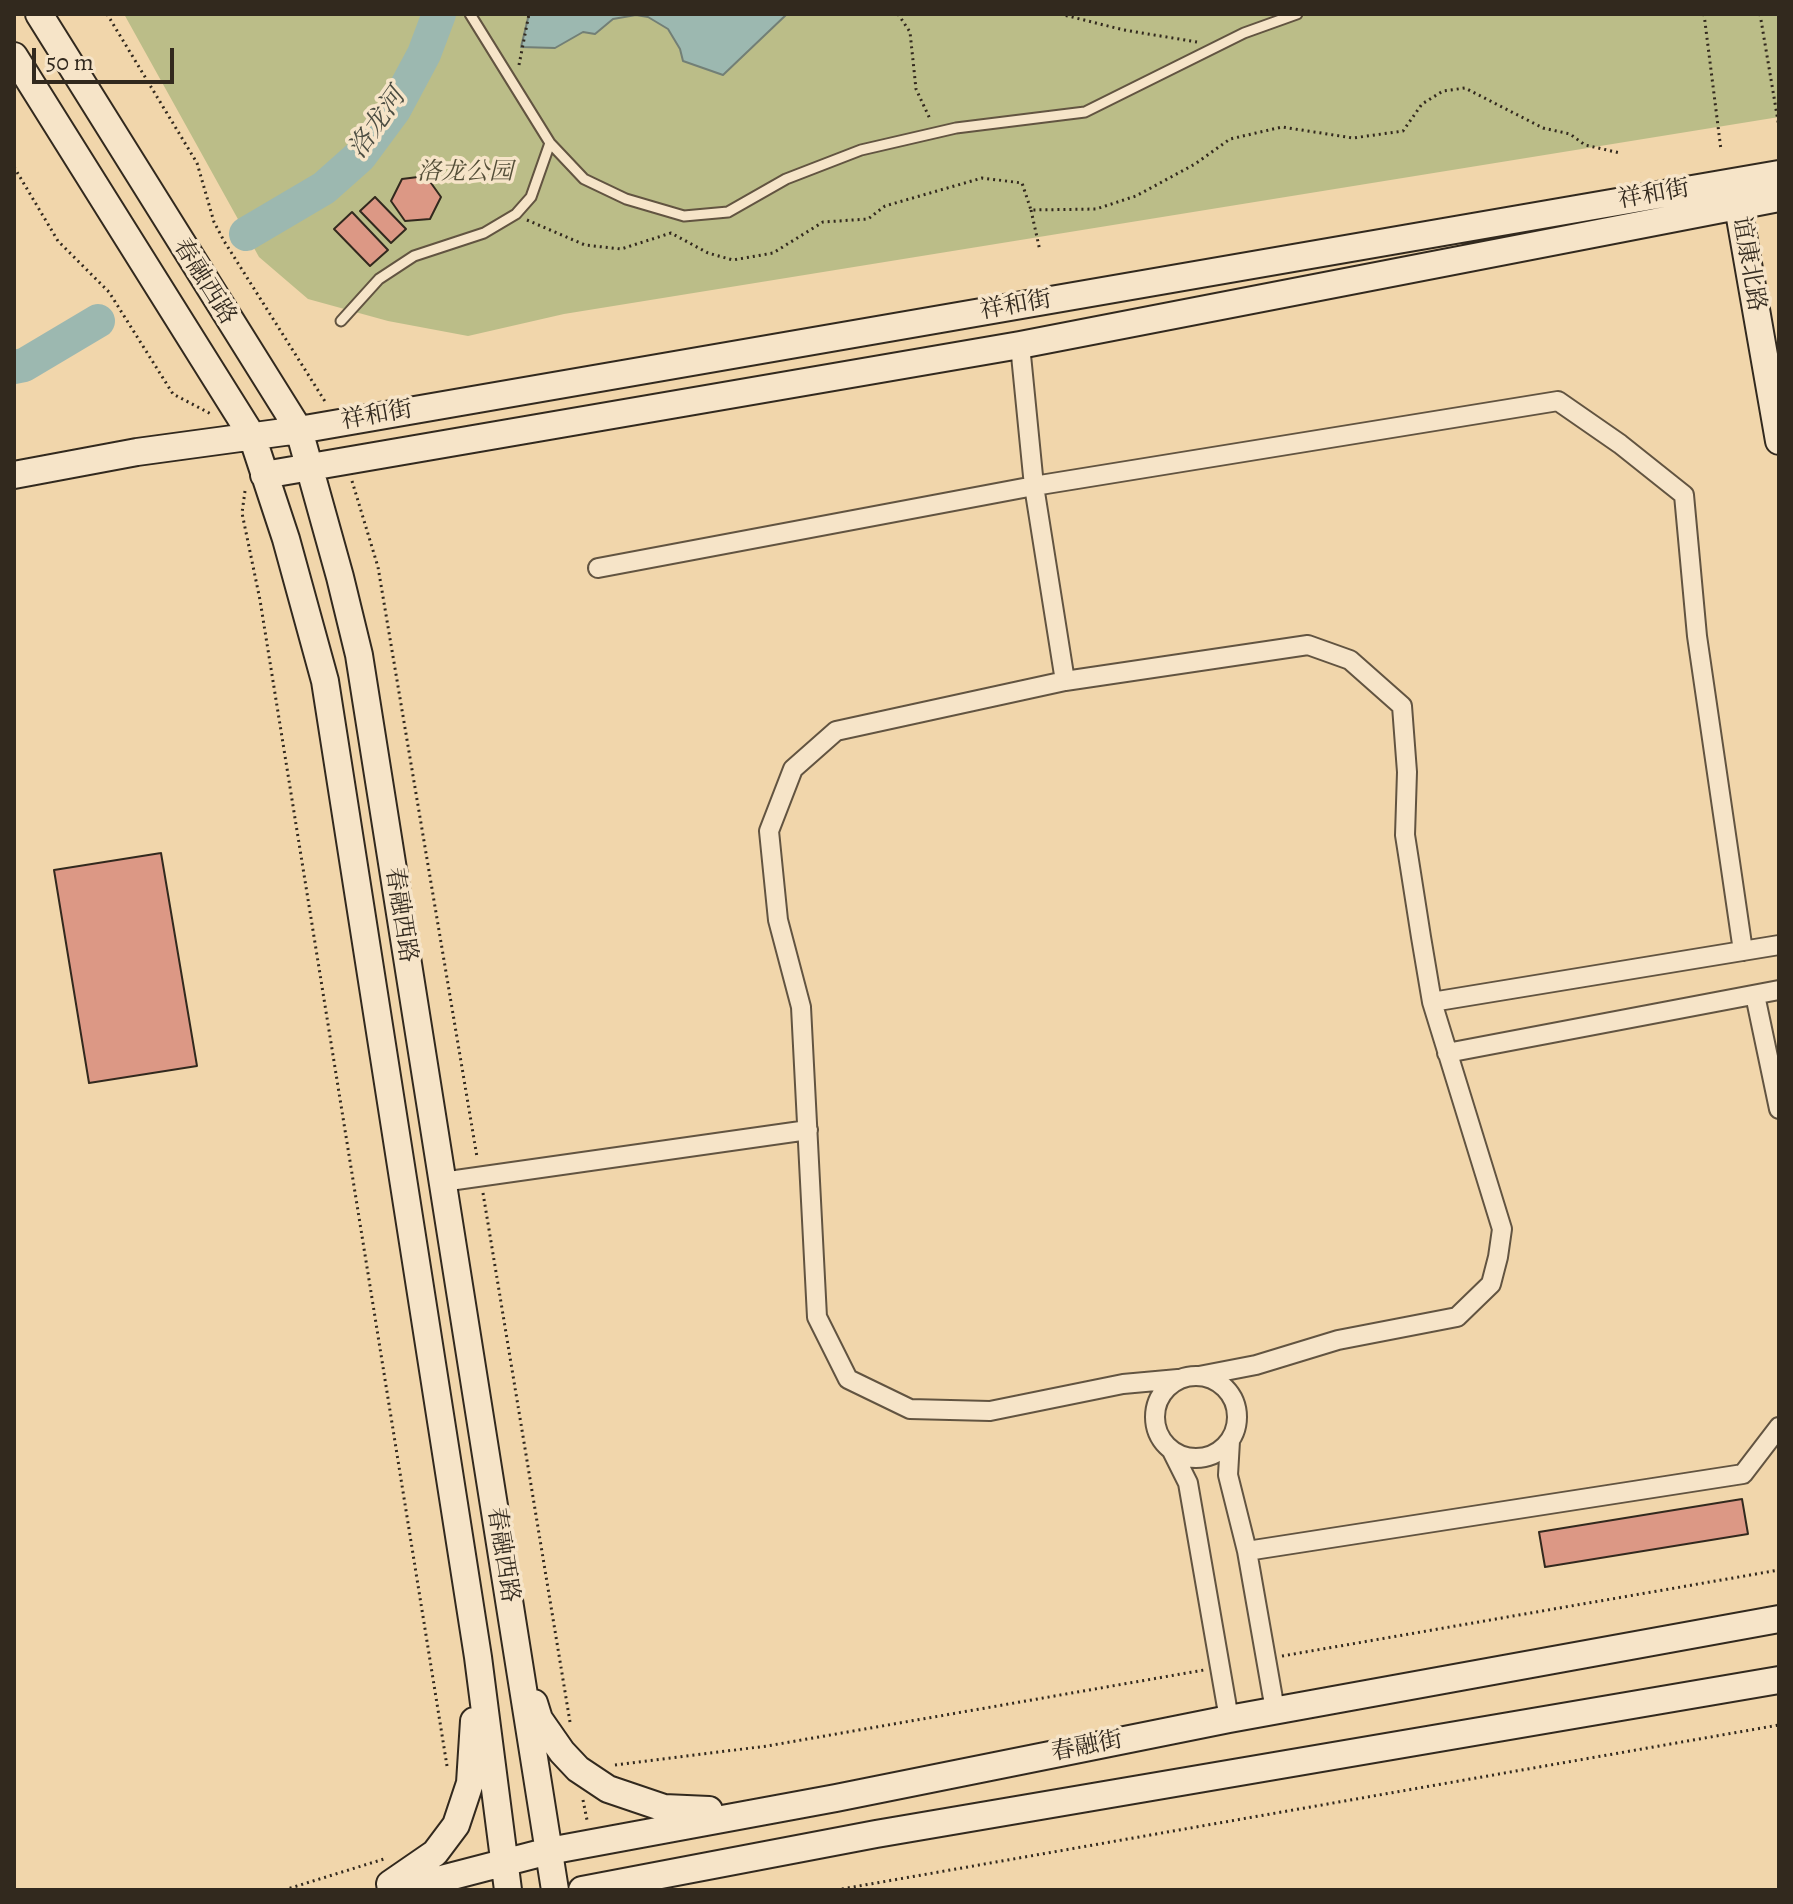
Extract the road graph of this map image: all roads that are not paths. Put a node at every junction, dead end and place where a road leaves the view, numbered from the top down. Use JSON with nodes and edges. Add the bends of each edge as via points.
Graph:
{"nodes":[{"id":1,"x":39,"y":14,"type":"edge"},
{"id":2,"x":470,"y":14,"type":"edge"},
{"id":3,"x":1297,"y":14,"type":"edge"},
{"id":4,"x":14,"y":56,"type":"edge"},
{"id":5,"x":550,"y":143,"type":"junction"},
{"id":6,"x":1777,"y":192,"type":"edge"},
{"id":7,"x":1736,"y":193,"type":"junction"},
{"id":8,"x":341,"y":321,"type":"dead end"},
{"id":9,"x":1020,"y":345,"type":"junction"},
{"id":10,"x":299,"y":430,"type":"junction"},
{"id":11,"x":252,"y":436,"type":"junction"},
{"id":12,"x":1779,"y":441,"type":"edge"},
{"id":13,"x":309,"y":469,"type":"junction"},
{"id":14,"x":14,"y":475,"type":"edge"},
{"id":15,"x":255,"y":479,"type":"junction"},
{"id":16,"x":1034,"y":486,"type":"junction"},
{"id":17,"x":598,"y":568,"type":"dead end"},
{"id":18,"x":1065,"y":681,"type":"junction"},
{"id":19,"x":1779,"y":945,"type":"edge"},
{"id":20,"x":1743,"y":951,"type":"junction"},
{"id":21,"x":1779,"y":990,"type":"edge"},
{"id":22,"x":1755,"y":995,"type":"junction"},
{"id":23,"x":1432,"y":1002,"type":"junction"},
{"id":24,"x":1447,"y":1053,"type":"junction"},
{"id":25,"x":1779,"y":1109,"type":"edge"},
{"id":26,"x":808,"y":1130,"type":"junction"},
{"id":27,"x":442,"y":1182,"type":"junction"},
{"id":28,"x":1256,"y":1365,"type":"junction"},
{"id":29,"x":1199,"y":1376,"type":"junction"},
{"id":30,"x":1178,"y":1379,"type":"junction"},
{"id":31,"x":1123,"y":1384,"type":"junction"},
{"id":32,"x":1234,"y":1400,"type":"junction"},
{"id":33,"x":1154,"y":1413,"type":"junction"},
{"id":34,"x":1779,"y":1427,"type":"edge"},
{"id":35,"x":1230,"y":1441,"type":"junction"},
{"id":36,"x":1172,"y":1451,"type":"junction"},
{"id":37,"x":1247,"y":1551,"type":"junction"},
{"id":38,"x":1779,"y":1619,"type":"edge"},
{"id":39,"x":517,"y":1653,"type":"junction"},
{"id":40,"x":478,"y":1657,"type":"junction"},
{"id":41,"x":1779,"y":1680,"type":"edge"},
{"id":42,"x":1275,"y":1710,"type":"junction"},
{"id":43,"x":1229,"y":1719,"type":"junction"},
{"id":44,"x":836,"y":1798,"type":"junction"},
{"id":45,"x":549,"y":1851,"type":"junction"},
{"id":46,"x":503,"y":1861,"type":"junction"},
{"id":47,"x":729,"y":1862,"type":"junction"},
{"id":48,"x":381,"y":1890,"type":"edge"},
{"id":49,"x":399,"y":1890,"type":"edge"},
{"id":50,"x":508,"y":1890,"type":"edge"},
{"id":51,"x":555,"y":1890,"type":"edge"},
{"id":52,"x":582,"y":1890,"type":"edge"},
{"id":53,"x":677,"y":1890,"type":"edge"}],
"edges":[{"from":1,"to":10,"type":"main road","name":"春融西路"},
{"from":2,"to":5,"type":"lane"},
{"from":3,"to":5,"type":"lane","via":[[1085,112],[935,132],[861,150],[786,179],[728,212],[684,216],[626,199],[584,179]]},
{"from":4,"to":11,"type":"main road","name":"春融西路"},
{"from":5,"to":8,"type":"lane","via":[[531,197],[516,214],[484,233],[414,256],[379,279]]},
{"from":6,"to":7,"type":"main road","name":"祥和街"},
{"from":7,"to":9,"type":"main road","name":"祥和街"},
{"from":7,"to":10,"type":"main road","name":"祥和街"},
{"from":7,"to":12,"type":"main road","name":"谊康北路"},
{"from":9,"to":13,"type":"main road","name":"祥和街"},
{"from":9,"to":16,"type":"street"},
{"from":10,"to":11,"type":"main road","name":"祥和街"},
{"from":10,"to":13,"type":"main road","name":"春融西路"},
{"from":11,"to":14,"type":"main road","name":"祥和街"},
{"from":11,"to":15,"type":"main road","name":"春融西路"},
{"from":13,"to":15,"type":"main road","name":"祥和街"},
{"from":13,"to":27,"type":"main road","name":"春融西路","via":[[359,655]]},
{"from":15,"to":40,"type":"main road","name":"春融西路","via":[[286,539],[325,681]]},
{"from":16,"to":17,"type":"street"},
{"from":16,"to":18,"type":"street"},
{"from":16,"to":20,"type":"street","via":[[1558,401],[1684,495],[1697,636]]},
{"from":18,"to":23,"type":"street","via":[[1308,645],[1350,660],[1402,706],[1405,835]]},
{"from":18,"to":26,"type":"street","via":[[836,731],[793,769],[769,831],[778,920],[801,1007]]},
{"from":19,"to":20,"type":"street"},
{"from":20,"to":23,"type":"street"},
{"from":21,"to":22,"type":"street"},
{"from":22,"to":24,"type":"street"},
{"from":22,"to":25,"type":"street"},
{"from":23,"to":24,"type":"street"},
{"from":24,"to":28,"type":"street","via":[[1502,1229],[1491,1284],[1457,1317],[1338,1340]]},
{"from":26,"to":27,"type":"street"},
{"from":26,"to":31,"type":"street","via":[[817,1317],[848,1379],[910,1409],[990,1411]]},
{"from":27,"to":39,"type":"main road","name":"春融西路"},
{"from":28,"to":29,"type":"street"},
{"from":28,"to":32,"type":"street"},
{"from":29,"to":30,"type":"street"},
{"from":29,"to":32,"type":"street","via":[[1220,1383]]},
{"from":30,"to":31,"type":"street"},
{"from":30,"to":33,"type":"street","via":[[1162,1393]]},
{"from":31,"to":33,"type":"street","via":[[1142,1395]]},
{"from":32,"to":35,"type":"street","via":[[1237,1421]]},
{"from":33,"to":36,"type":"street","via":[[1158,1434]]},
{"from":34,"to":37,"type":"street","via":[[1743,1474]]},
{"from":35,"to":36,"type":"street","via":[[1203,1458]]},
{"from":35,"to":37,"type":"street","via":[[1228,1475]]},
{"from":36,"to":43,"type":"street","via":[[1188,1483]]},
{"from":37,"to":42,"type":"street"},
{"from":38,"to":42,"type":"main road","name":"春融街"},
{"from":39,"to":44,"type":"main road","via":[[539,1719],[578,1769],[626,1797],[684,1810]]},
{"from":39,"to":45,"type":"main road","name":"春融西路"},
{"from":40,"to":46,"type":"main road","name":"春融西路"},
{"from":40,"to":48,"type":"main road","via":[[470,1783],[461,1814],[435,1853]]},
{"from":41,"to":47,"type":"main road","name":"春融街"},
{"from":42,"to":43,"type":"main road","name":"春融街"},
{"from":43,"to":44,"type":"main road","name":"春融街"},
{"from":44,"to":45,"type":"main road","name":"春融街"},
{"from":45,"to":46,"type":"main road","name":"春融街"},
{"from":45,"to":51,"type":"main road","name":"春融西路"},
{"from":46,"to":49,"type":"main road","name":"春融街"},
{"from":46,"to":50,"type":"main road","name":"春融西路"},
{"from":47,"to":52,"type":"main road","name":"春融街"},
{"from":47,"to":53,"type":"main road"}]}
